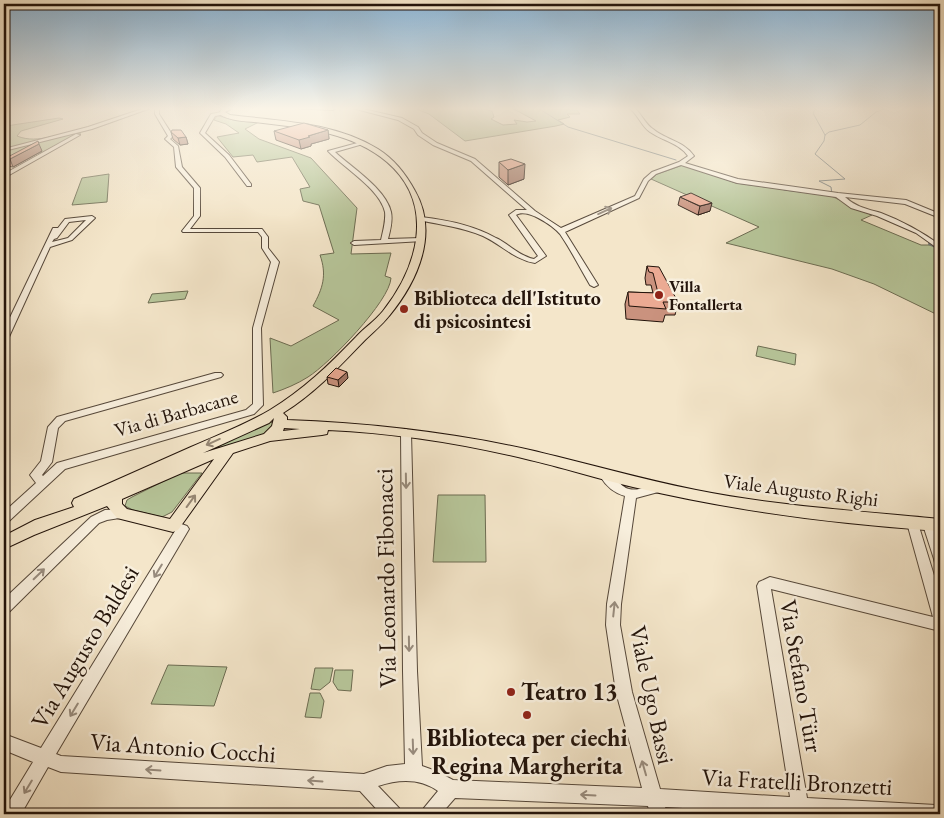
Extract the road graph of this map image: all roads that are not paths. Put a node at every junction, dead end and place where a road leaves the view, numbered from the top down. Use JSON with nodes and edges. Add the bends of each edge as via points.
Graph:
{"nodes":[{"id":1,"x":19,"y":146,"type":"edge"},
{"id":2,"x":57,"y":146,"type":"edge"},
{"id":3,"x":176,"y":146,"type":"edge"},
{"id":4,"x":216,"y":146,"type":"edge"},
{"id":5,"x":350,"y":146,"type":"edge"},
{"id":6,"x":366,"y":146,"type":"edge"},
{"id":7,"x":440,"y":146,"type":"edge"},
{"id":8,"x":679,"y":146,"type":"edge"},
{"id":9,"x":4,"y":150,"type":"edge"},
{"id":10,"x":681,"y":164,"type":"junction"},
{"id":11,"x":4,"y":176,"type":"edge"},
{"id":12,"x":249,"y":185,"type":"dead end"},
{"id":13,"x":838,"y":195,"type":"junction"},
{"id":14,"x":532,"y":212,"type":"junction"},
{"id":15,"x":940,"y":216,"type":"edge"},
{"id":16,"x":55,"y":229,"type":"dead end"},
{"id":17,"x":421,"y":229,"type":"junction"},
{"id":18,"x":560,"y":231,"type":"junction"},
{"id":19,"x":384,"y":242,"type":"junction"},
{"id":20,"x":354,"y":243,"type":"dead end"},
{"id":21,"x":50,"y":244,"type":"junction"},
{"id":22,"x":940,"y":248,"type":"edge"},
{"id":23,"x":594,"y":285,"type":"dead end"},
{"id":24,"x":4,"y":339,"type":"edge"},
{"id":25,"x":218,"y":375,"type":"dead end"},
{"id":26,"x":300,"y":397,"type":"junction"},
{"id":27,"x":258,"y":422,"type":"junction"},
{"id":28,"x":279,"y":424,"type":"junction"},
{"id":29,"x":351,"y":429,"type":"junction"},
{"id":30,"x":406,"y":433,"type":"junction"},
{"id":31,"x":269,"y":437,"type":"junction"},
{"id":32,"x":229,"y":448,"type":"junction"},
{"id":33,"x":46,"y":462,"type":"junction"},
{"id":34,"x":61,"y":466,"type":"junction"},
{"id":35,"x":606,"y":476,"type":"junction"},
{"id":36,"x":126,"y":481,"type":"junction"},
{"id":37,"x":42,"y":482,"type":"junction"},
{"id":38,"x":658,"y":488,"type":"junction"},
{"id":39,"x":631,"y":494,"type":"junction"},
{"id":40,"x":114,"y":497,"type":"junction"},
{"id":41,"x":69,"y":511,"type":"junction"},
{"id":42,"x":122,"y":514,"type":"junction"},
{"id":43,"x":4,"y":518,"type":"edge"},
{"id":44,"x":913,"y":523,"type":"junction"},
{"id":45,"x":935,"y":525,"type":"edge"},
{"id":46,"x":178,"y":528,"type":"junction"},
{"id":47,"x":4,"y":543,"type":"edge"},
{"id":48,"x":940,"y":559,"type":"edge"},
{"id":49,"x":4,"y":608,"type":"edge"},
{"id":50,"x":940,"y":618,"type":"edge"},
{"id":51,"x":940,"y":625,"type":"edge"},
{"id":52,"x":4,"y":742,"type":"edge"},
{"id":53,"x":44,"y":759,"type":"junction"},
{"id":54,"x":414,"y":771,"type":"junction"},
{"id":55,"x":364,"y":783,"type":"junction"},
{"id":56,"x":451,"y":789,"type":"junction"},
{"id":57,"x":800,"y":805,"type":"junction"},
{"id":58,"x":657,"y":806,"type":"edge"},
{"id":59,"x":11,"y":814,"type":"edge"},
{"id":60,"x":393,"y":814,"type":"edge"},
{"id":61,"x":430,"y":814,"type":"edge"},
{"id":62,"x":936,"y":814,"type":"edge"}],
"edges":[{"from":1,"to":9,"type":"street"},
{"from":2,"to":11,"type":"street"},
{"from":3,"to":34,"type":"street","name":"Via di Barbacane","via":[[178,167],[196,188],[198,216],[186,231],[260,230],[265,237],[265,248],[275,262],[258,328],[258,405],[246,413]]},
{"from":4,"to":12,"type":"street"},
{"from":5,"to":19,"type":"street","via":[[331,152],[360,176],[386,206],[388,226]]},
{"from":6,"to":17,"type":"main road","via":[[389,162],[413,192]]},
{"from":7,"to":14,"type":"street","via":[[473,160]]},
{"from":8,"to":10,"type":"street","via":[[691,156]]},
{"from":10,"to":13,"type":"street","via":[[736,181]]},
{"from":18,"to":10,"type":"street","one_way":true,"via":[[637,197],[654,173]]},
{"from":13,"to":15,"type":"street","via":[[901,201]]},
{"from":13,"to":22,"type":"street","via":[[852,207],[918,232]]},
{"from":14,"to":17,"type":"street","via":[[518,211],[512,215],[542,256],[535,261],[522,258],[475,230],[437,221]]},
{"from":14,"to":18,"type":"street"},
{"from":16,"to":21,"type":"street"},
{"from":17,"to":19,"type":"street"},
{"from":17,"to":26,"type":"main road","via":[[414,268],[371,334]]},
{"from":18,"to":23,"type":"street"},
{"from":19,"to":20,"type":"street"},
{"from":21,"to":21,"type":"street","via":[[70,239],[92,218],[66,221]]},
{"from":21,"to":24,"type":"street"},
{"from":25,"to":33,"type":"street","via":[[61,419],[53,427]]},
{"from":26,"to":27,"type":"main road"},
{"from":26,"to":28,"type":"main road","via":[[282,416]]},
{"from":27,"to":28,"type":"main road","name":"Viale Augusto Righi","via":[[270,419]]},
{"from":27,"to":36,"type":"main road","one_way":true},
{"from":28,"to":29,"type":"main road","name":"Viale Augusto Righi"},
{"from":28,"to":31,"type":"main road"},
{"from":29,"to":30,"type":"main road","name":"Viale Augusto Righi"},
{"from":29,"to":31,"type":"main road","name":"Viale Augusto Righi"},
{"from":30,"to":35,"type":"main road","name":"Viale Augusto Righi","via":[[511,450]]},
{"from":30,"to":54,"type":"street","name":"Via Leonardo Fibonacci","one_way":true},
{"from":31,"to":32,"type":"main road","name":"Viale Augusto Righi"},
{"from":32,"to":40,"type":"main road","name":"Viale Augusto Righi"},
{"from":46,"to":32,"type":"main road","one_way":true},
{"from":33,"to":34,"type":"street"},
{"from":33,"to":37,"type":"street","via":[[36,475]]},
{"from":34,"to":37,"type":"street","name":"Via di Barbacane"},
{"from":35,"to":38,"type":"main road","name":"Viale Augusto Righi"},
{"from":35,"to":39,"type":"street","name":"Viale Augusto Righi","via":[[617,489]]},
{"from":36,"to":40,"type":"main road"},
{"from":36,"to":41,"type":"main road"},
{"from":37,"to":43,"type":"street","name":"Via di Barbacane"},
{"from":38,"to":39,"type":"street","name":"Viale Augusto Righi"},
{"from":38,"to":44,"type":"main road","name":"Viale Augusto Righi","via":[[770,508]]},
{"from":58,"to":39,"type":"street","name":"Viale Ugo Bassi","one_way":true,"via":[[624,692],[613,625]]},
{"from":40,"to":41,"type":"main road","name":"Viale Augusto Righi"},
{"from":40,"to":42,"type":"main road","via":[[115,508]]},
{"from":41,"to":42,"type":"street","via":[[98,510]]},
{"from":41,"to":47,"type":"main road"},
{"from":42,"to":46,"type":"main road"},
{"from":49,"to":42,"type":"street","one_way":true,"via":[[95,520],[105,515]]},
{"from":44,"to":45,"type":"main road","name":"Viale Augusto Righi"},
{"from":44,"to":50,"type":"street"},
{"from":45,"to":48,"type":"street"},
{"from":46,"to":53,"type":"street","name":"Via Augusto Baldesi","one_way":true},
{"from":51,"to":57,"type":"street","name":"Via Stefano Türr","via":[[770,583],[764,586]]},
{"from":52,"to":53,"type":"street","name":"Via Antonio Cocchi"},
{"from":55,"to":53,"type":"street","name":"Via Antonio Cocchi","one_way":true,"via":[[61,764]]},
{"from":53,"to":59,"type":"street","name":"Via Augusto Baldesi","one_way":true},
{"from":54,"to":55,"type":"street","via":[[392,772]]},
{"from":54,"to":56,"type":"street"},
{"from":55,"to":60,"type":"street"},
{"from":58,"to":56,"type":"street","name":"Via Fratelli Bronzetti","one_way":true},
{"from":56,"to":61,"type":"street"},
{"from":57,"to":58,"type":"street","name":"Via Fratelli Bronzetti"},
{"from":57,"to":62,"type":"street","name":"Via Fratelli Bronzetti"}]}
